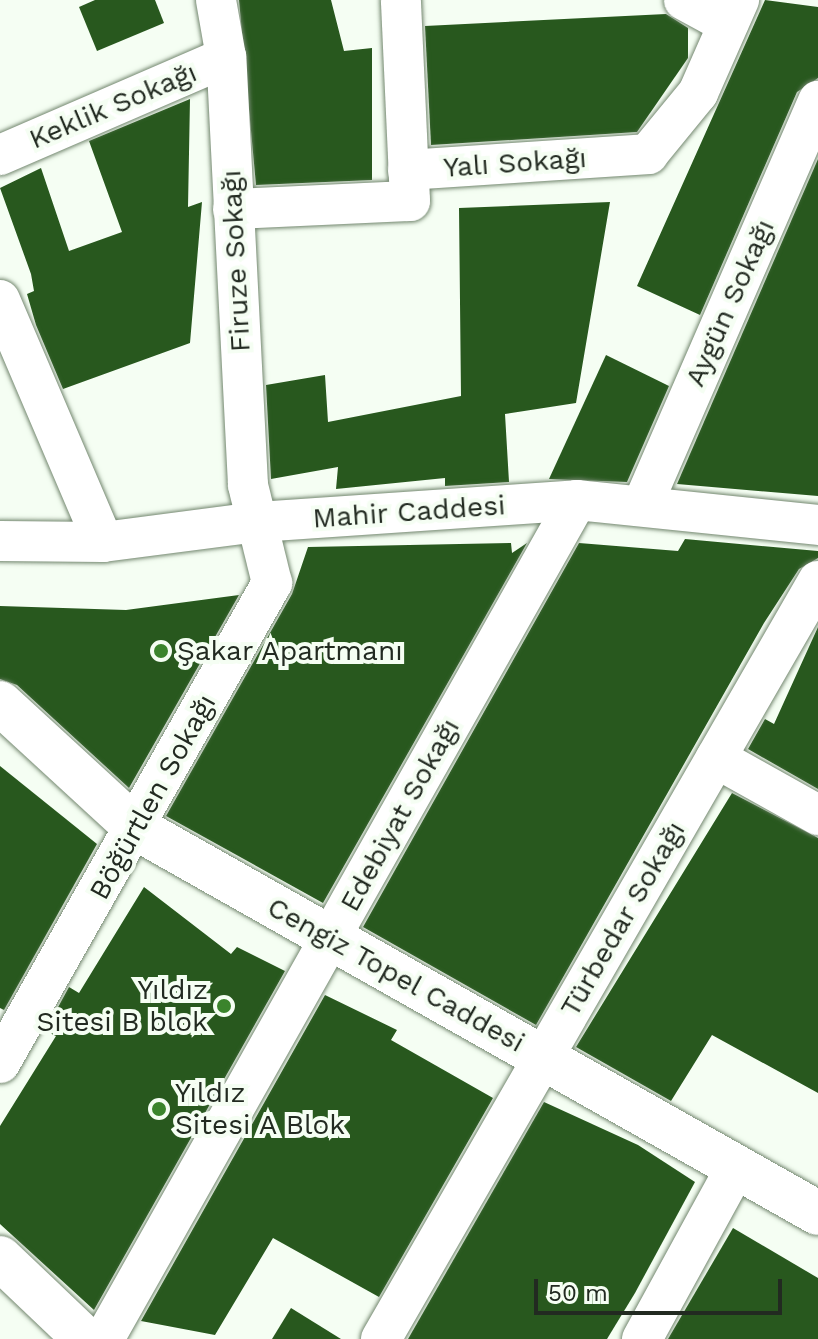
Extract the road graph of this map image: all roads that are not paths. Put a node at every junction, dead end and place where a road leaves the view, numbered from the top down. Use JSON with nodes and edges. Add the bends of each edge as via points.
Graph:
{"nodes":[{"id":1,"x":216,"y":0,"type":"edge"},
{"id":2,"x":401,"y":0,"type":"edge"},
{"id":3,"x":684,"y":0,"type":"edge"},
{"id":4,"x":734,"y":12,"type":"edge"},
{"id":5,"x":226,"y":57,"type":"junction"},
{"id":6,"x":818,"y":101,"type":"edge"},
{"id":7,"x":0,"y":155,"type":"edge"},
{"id":8,"x":408,"y":170,"type":"junction"},
{"id":9,"x":233,"y":209,"type":"junction"},
{"id":10,"x":0,"y":300,"type":"edge"},
{"id":11,"x":577,"y":500,"type":"junction"},
{"id":12,"x":642,"y":506,"type":"junction"},
{"id":13,"x":258,"y":522,"type":"junction"},
{"id":14,"x":818,"y":525,"type":"edge"},
{"id":15,"x":0,"y":541,"type":"edge"},
{"id":16,"x":103,"y":542,"type":"junction"},
{"id":17,"x":818,"y":581,"type":"edge"},
{"id":18,"x":0,"y":703,"type":"edge"},
{"id":19,"x":716,"y":758,"type":"junction"},
{"id":20,"x":818,"y":815,"type":"edge"},
{"id":21,"x":136,"y":828,"type":"junction"},
{"id":22,"x":330,"y":938,"type":"junction"},
{"id":23,"x":543,"y":1058,"type":"junction"},
{"id":24,"x":0,"y":1063,"type":"edge"},
{"id":25,"x":736,"y":1167,"type":"junction"},
{"id":26,"x":818,"y":1213,"type":"edge"},
{"id":27,"x":0,"y":1258,"type":"edge"},
{"id":28,"x":85,"y":1339,"type":"edge"},
{"id":29,"x":104,"y":1339,"type":"edge"},
{"id":30,"x":381,"y":1339,"type":"edge"},
{"id":31,"x":642,"y":1339,"type":"edge"}],
"edges":[{"from":1,"to":5,"type":"street","name":"Firuze Sokağı"},
{"from":2,"to":8,"type":"street"},
{"from":3,"to":4,"type":"street"},
{"from":4,"to":8,"type":"street","name":"Yalı Sokağı","via":[[698,93],[648,154]]},
{"from":5,"to":7,"type":"street","name":"Keklik Sokağı"},
{"from":5,"to":9,"type":"street","name":"Firuze Sokağı"},
{"from":6,"to":12,"type":"street","name":"Aygün Sokağı"},
{"from":8,"to":9,"type":"street","name":"Yalı Sokağı","via":[[410,201]]},
{"from":9,"to":13,"type":"street","name":"Firuze Sokağı","via":[[248,485]]},
{"from":10,"to":16,"type":"street"},
{"from":11,"to":12,"type":"street","name":"Mahir Caddesi"},
{"from":11,"to":13,"type":"street","name":"Mahir Caddesi"},
{"from":11,"to":22,"type":"street","name":"Edebiyat Sokağı"},
{"from":12,"to":14,"type":"street","name":"Mahir Caddesi"},
{"from":13,"to":16,"type":"street","name":"Mahir Caddesi"},
{"from":13,"to":21,"type":"street","name":"Böğürtlen Sokağı","via":[[272,583]]},
{"from":15,"to":16,"type":"street","name":"Mahir Caddesi"},
{"from":17,"to":19,"type":"street","name":"Türbedar Sokağı"},
{"from":18,"to":21,"type":"street","name":"Cengiz Topel Caddesi"},
{"from":19,"to":20,"type":"street"},
{"from":19,"to":23,"type":"street","name":"Türbedar Sokağı"},
{"from":21,"to":22,"type":"street","name":"Cengiz Topel Caddesi"},
{"from":21,"to":24,"type":"street","name":"Böğürtlen Sokağı"},
{"from":22,"to":23,"type":"street","name":"Cengiz Topel Caddesi"},
{"from":22,"to":29,"type":"street","name":"Edebiyat Sokağı"},
{"from":23,"to":25,"type":"street","name":"Cengiz Topel Caddesi"},
{"from":23,"to":30,"type":"street","name":"Türbedar Sokağı"},
{"from":25,"to":26,"type":"street","name":"Cengiz Topel Caddesi"},
{"from":25,"to":31,"type":"street"},
{"from":27,"to":28,"type":"street"}]}
